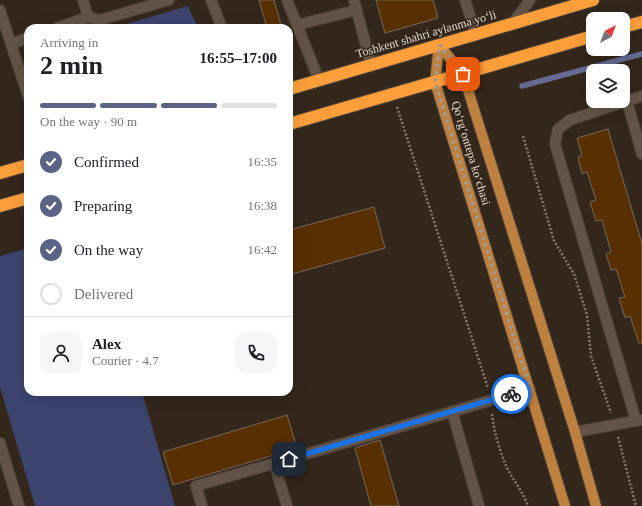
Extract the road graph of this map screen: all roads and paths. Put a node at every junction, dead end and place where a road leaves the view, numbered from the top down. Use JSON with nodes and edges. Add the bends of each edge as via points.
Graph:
{"nodes":[{"id":1,"x":83,"y":0,"type":"edge"},
{"id":2,"x":169,"y":0,"type":"edge"},
{"id":3,"x":211,"y":0,"type":"edge"},
{"id":4,"x":287,"y":0,"type":"edge"},
{"id":5,"x":465,"y":0,"type":"edge"},
{"id":6,"x":530,"y":0,"type":"edge"},
{"id":7,"x":593,"y":0,"type":"edge"},
{"id":8,"x":356,"y":5,"type":"edge"},
{"id":9,"x":0,"y":10,"type":"edge"},
{"id":10,"x":88,"y":17,"type":"junction"},
{"id":11,"x":642,"y":22,"type":"edge"},
{"id":12,"x":68,"y":24,"type":"edge"},
{"id":13,"x":220,"y":24,"type":"edge"},
{"id":14,"x":512,"y":24,"type":"junction"},
{"id":15,"x":297,"y":25,"type":"junction"},
{"id":16,"x":630,"y":25,"type":"edge"},
{"id":17,"x":476,"y":34,"type":"junction"},
{"id":18,"x":24,"y":38,"type":"edge"},
{"id":19,"x":586,"y":38,"type":"edge"},
{"id":20,"x":7,"y":40,"type":"edge"},
{"id":21,"x":440,"y":45,"type":"junction"},
{"id":22,"x":371,"y":65,"type":"junction"},
{"id":23,"x":463,"y":74,"type":"junction"},
{"id":24,"x":319,"y":80,"type":"junction"},
{"id":25,"x":435,"y":82,"type":"junction"},
{"id":26,"x":24,"y":85,"type":"edge"},
{"id":27,"x":293,"y":87,"type":"edge"},
{"id":28,"x":392,"y":94,"type":"junction"},
{"id":29,"x":642,"y":96,"type":"edge"},
{"id":30,"x":630,"y":100,"type":"edge"},
{"id":31,"x":630,"y":107,"type":"edge"},
{"id":32,"x":606,"y":108,"type":"edge"},
{"id":33,"x":293,"y":123,"type":"edge"},
{"id":34,"x":638,"y":124,"type":"edge"},
{"id":35,"x":523,"y":136,"type":"dead end"},
{"id":36,"x":642,"y":154,"type":"edge"},
{"id":37,"x":24,"y":165,"type":"edge"},
{"id":38,"x":0,"y":173,"type":"edge"},
{"id":39,"x":24,"y":199,"type":"edge"},
{"id":40,"x":0,"y":206,"type":"edge"},
{"id":41,"x":530,"y":389,"type":"junction"},
{"id":42,"x":492,"y":399,"type":"junction"},
{"id":43,"x":452,"y":411,"type":"junction"},
{"id":44,"x":639,"y":420,"type":"edge"},
{"id":45,"x":615,"y":425,"type":"junction"},
{"id":46,"x":574,"y":432,"type":"junction"},
{"id":47,"x":0,"y":443,"type":"edge"},
{"id":48,"x":274,"y":463,"type":"junction"},
{"id":49,"x":19,"y":506,"type":"edge"},
{"id":50,"x":202,"y":506,"type":"edge"},
{"id":51,"x":287,"y":506,"type":"edge"},
{"id":52,"x":479,"y":506,"type":"edge"},
{"id":53,"x":528,"y":506,"type":"edge"},
{"id":54,"x":565,"y":506,"type":"edge"},
{"id":55,"x":596,"y":506,"type":"edge"},
{"id":56,"x":636,"y":506,"type":"edge"}],
"edges":[{"from":1,"to":10,"type":"street"},
{"from":2,"to":10,"type":"street","via":[[100,20]]},
{"from":3,"to":13,"type":"street"},
{"from":4,"to":15,"type":"street"},
{"from":5,"to":17,"type":"street"},
{"from":6,"to":14,"type":"street"},
{"from":7,"to":14,"type":"highway","name":"Toshkent shahri aylanma yoʻli"},
{"from":8,"to":15,"type":"street"},
{"from":8,"to":22,"type":"street"},
{"from":9,"to":20,"type":"street"},
{"from":10,"to":12,"type":"street"},
{"from":11,"to":16,"type":"highway"},
{"from":14,"to":17,"type":"highway","name":"Toshkent shahri aylanma yoʻli"},
{"from":15,"to":24,"type":"street"},
{"from":17,"to":21,"type":"highway","name":"Toshkent shahri aylanma yoʻli"},
{"from":18,"to":20,"type":"street"},
{"from":19,"to":23,"type":"highway"},
{"from":20,"to":26,"type":"street"},
{"from":21,"to":22,"type":"highway","name":"Toshkent shahri aylanma yoʻli"},
{"from":21,"to":23,"type":"main road","name":"Qoʻrgʻontepa koʻchasi"},
{"from":21,"to":25,"type":"main road","name":"Qoʻrgʻontepa koʻchasi"},
{"from":22,"to":24,"type":"highway","name":"Toshkent shahri aylanma yoʻli"},
{"from":23,"to":25,"type":"highway"},
{"from":23,"to":46,"type":"main road","name":"Qoʻrgʻontepa koʻchasi"},
{"from":24,"to":27,"type":"highway","name":"Toshkent shahri aylanma yoʻli"},
{"from":25,"to":28,"type":"highway"},
{"from":25,"to":41,"type":"main road","name":"Qoʻrgʻontepa koʻchasi"},
{"from":28,"to":33,"type":"highway"},
{"from":28,"to":42,"type":"path"},
{"from":29,"to":30,"type":"street"},
{"from":31,"to":34,"type":"street"},
{"from":32,"to":44,"type":"street","via":[[563,123],[555,144]]},
{"from":34,"to":36,"type":"street"},
{"from":35,"to":45,"type":"path","via":[[554,241],[574,274],[587,315],[591,356]]},
{"from":37,"to":38,"type":"highway"},
{"from":39,"to":40,"type":"highway"},
{"from":41,"to":42,"type":"street"},
{"from":41,"to":54,"type":"main road","name":"Qoʻrgʻontepa koʻchasi"},
{"from":42,"to":43,"type":"street"},
{"from":42,"to":53,"type":"path","via":[[493,422],[507,467]]},
{"from":43,"to":48,"type":"street"},
{"from":43,"to":52,"type":"street"},
{"from":44,"to":45,"type":"street"},
{"from":45,"to":46,"type":"street"},
{"from":45,"to":56,"type":"path"},
{"from":46,"to":55,"type":"main road","name":"Qoʻrgʻontepa koʻchasi"},
{"from":47,"to":49,"type":"street"},
{"from":48,"to":50,"type":"street","via":[[196,486]]},
{"from":48,"to":51,"type":"street"}]}
